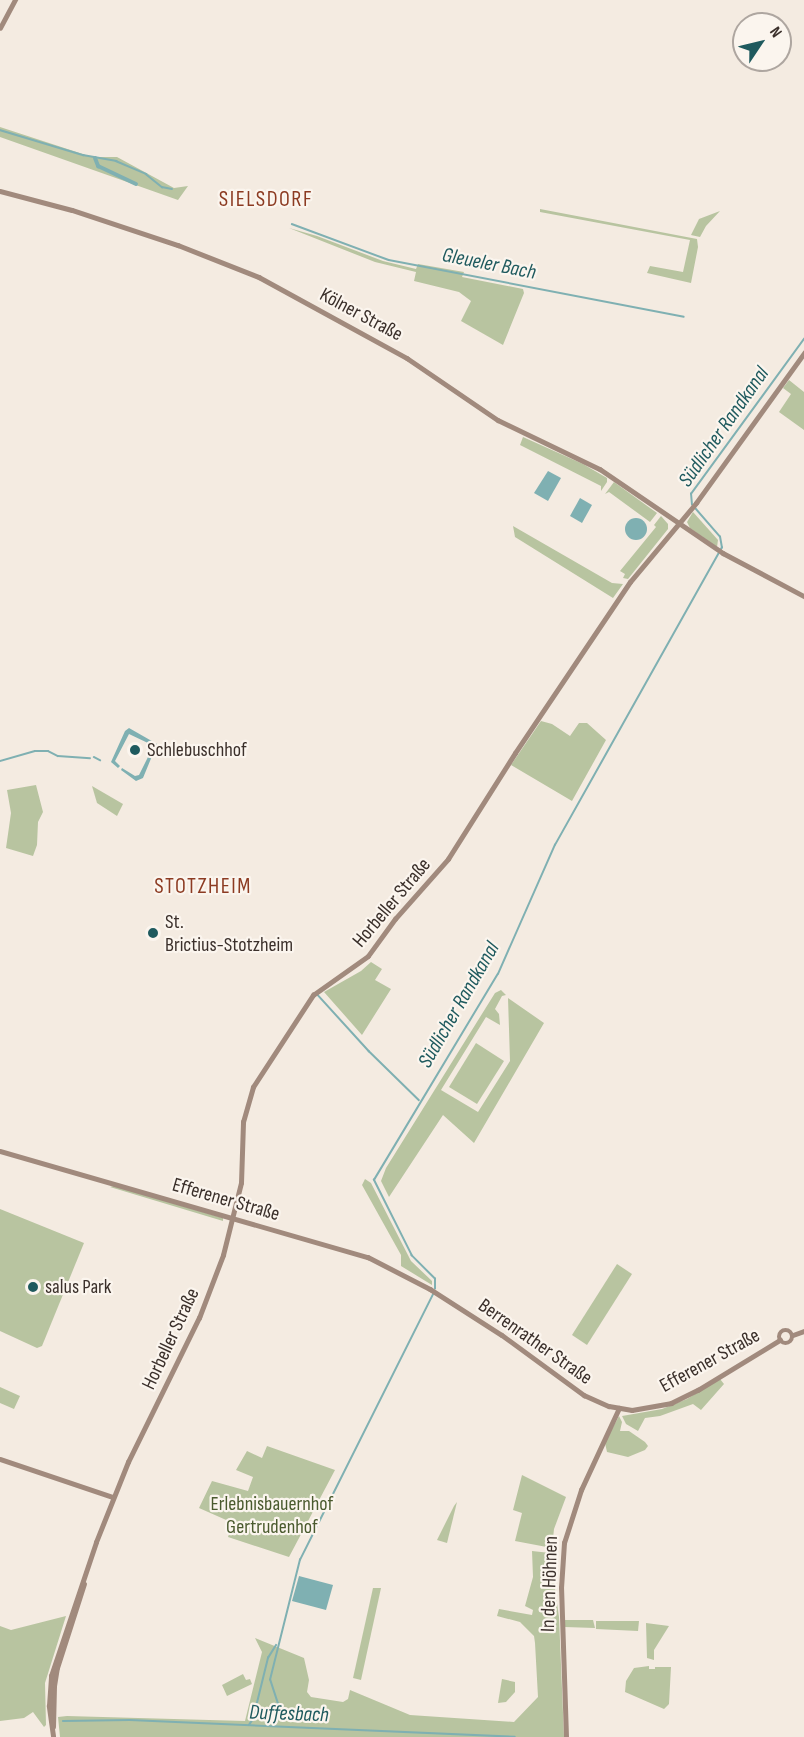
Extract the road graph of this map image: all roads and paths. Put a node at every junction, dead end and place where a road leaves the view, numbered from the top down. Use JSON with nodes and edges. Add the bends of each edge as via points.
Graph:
{"nodes":[{"id":1,"x":15,"y":0,"type":"edge"},
{"id":2,"x":0,"y":28,"type":"edge"},
{"id":3,"x":0,"y":191,"type":"edge"},
{"id":4,"x":804,"y":353,"type":"edge"},
{"id":5,"x":679,"y":524,"type":"junction"},
{"id":6,"x":804,"y":596,"type":"edge"},
{"id":7,"x":0,"y":1151,"type":"edge"},
{"id":8,"x":233,"y":1218,"type":"junction"},
{"id":9,"x":437,"y":1293,"type":"joint"},
{"id":10,"x":804,"y":1331,"type":"edge"},
{"id":11,"x":793,"y":1335,"type":"junction"},
{"id":12,"x":780,"y":1340,"type":"junction"},
{"id":13,"x":620,"y":1408,"type":"junction"},
{"id":14,"x":0,"y":1459,"type":"edge"},
{"id":15,"x":113,"y":1497,"type":"junction"},
{"id":16,"x":53,"y":1736,"type":"edge"},
{"id":17,"x":566,"y":1737,"type":"edge"}],
"edges":[{"from":1,"to":2,"type":"street"},
{"from":3,"to":5,"type":"street","name":"Kölner Straße","via":[[178,245],[259,277],[412,361],[498,420],[600,469]]},
{"from":4,"to":5,"type":"street","name":"Horbeller Straße"},
{"from":5,"to":6,"type":"street","name":"Kölner Straße","via":[[723,554]]},
{"from":5,"to":8,"type":"street","name":"Horbeller Straße","via":[[630,582],[448,859],[395,918],[368,956],[313,995],[271,1057],[244,1113],[241,1183]]},
{"from":7,"to":8,"type":"street","name":"Efferener Straße"},
{"from":8,"to":9,"type":"street","name":"Efferener Straße","via":[[368,1257]]},
{"from":8,"to":15,"type":"street","name":"Horbeller Straße","via":[[203,1308]]},
{"from":9,"to":13,"type":"street","name":"Berrenrather Straße","via":[[584,1395]]},
{"from":10,"to":11,"type":"street"},
{"from":11,"to":12,"type":"street","via":[[789,1344]]},
{"from":11,"to":12,"type":"street","via":[[785,1330]]},
{"from":12,"to":13,"type":"street","name":"Efferener Straße","via":[[671,1403],[644,1409]]},
{"from":13,"to":17,"type":"street","name":"In den Höhnen","via":[[580,1490],[564,1543],[561,1588]]},
{"from":14,"to":15,"type":"street"},
{"from":15,"to":16,"type":"street","name":"Horbeller Straße","via":[[51,1676]]}]}
